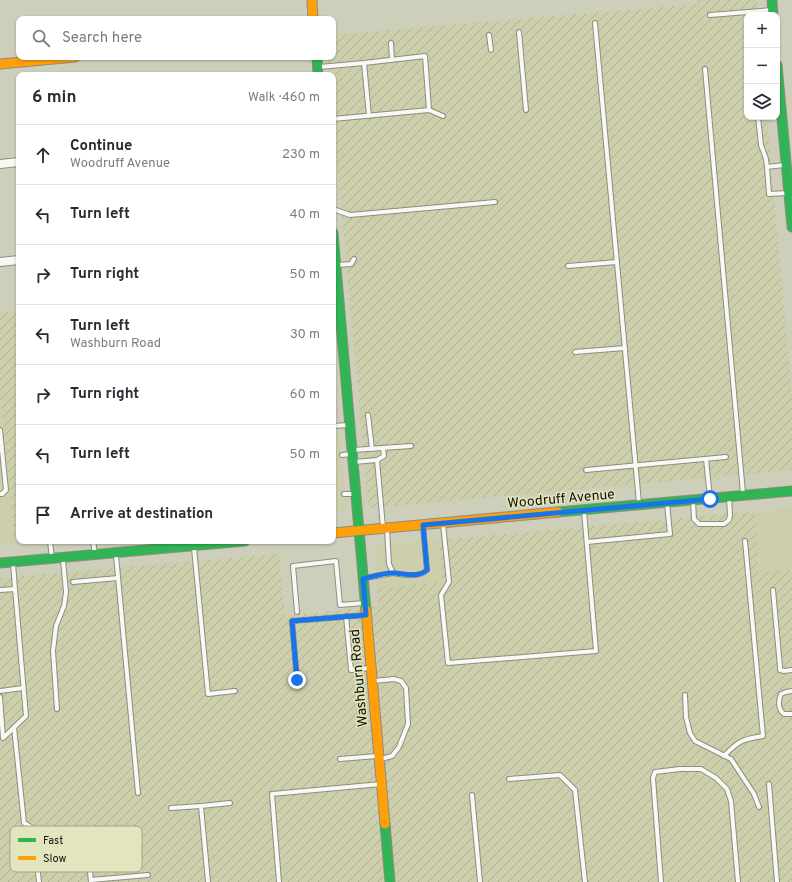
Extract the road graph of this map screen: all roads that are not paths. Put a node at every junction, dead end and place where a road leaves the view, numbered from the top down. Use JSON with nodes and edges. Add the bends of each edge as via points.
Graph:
{"nodes":[{"id":1,"x":312,"y":0,"type":"edge"},
{"id":2,"x":772,"y":0,"type":"edge"},
{"id":3,"x":772,"y":12,"type":"edge"},
{"id":4,"x":744,"y":14,"type":"edge"},
{"id":5,"x":710,"y":15,"type":"dead end"},
{"id":6,"x":313,"y":16,"type":"edge"},
{"id":7,"x":595,"y":23,"type":"dead end"},
{"id":8,"x":519,"y":32,"type":"dead end"},
{"id":9,"x":489,"y":35,"type":"dead end"},
{"id":10,"x":391,"y":43,"type":"dead end"},
{"id":11,"x":491,"y":50,"type":"dead end"},
{"id":12,"x":43,"y":60,"type":"edge"},
{"id":13,"x":317,"y":60,"type":"edge"},
{"id":14,"x":392,"y":60,"type":"junction"},
{"id":15,"x":0,"y":64,"type":"edge"},
{"id":16,"x":364,"y":64,"type":"junction"},
{"id":17,"x":705,"y":69,"type":"dead end"},
{"id":18,"x":318,"y":71,"type":"edge"},
{"id":19,"x":429,"y":110,"type":"junction"},
{"id":20,"x":526,"y":110,"type":"dead end"},
{"id":21,"x":780,"y":114,"type":"edge"},
{"id":22,"x":369,"y":116,"type":"junction"},
{"id":23,"x":443,"y":116,"type":"dead end"},
{"id":24,"x":336,"y":119,"type":"edge"},
{"id":25,"x":758,"y":120,"type":"edge"},
{"id":26,"x":16,"y":162,"type":"edge"},
{"id":27,"x":0,"y":164,"type":"edge"},
{"id":28,"x":786,"y":165,"type":"junction"},
{"id":29,"x":767,"y":167,"type":"junction"},
{"id":30,"x":789,"y":193,"type":"junction"},
{"id":31,"x":495,"y":202,"type":"dead end"},
{"id":32,"x":336,"y":210,"type":"edge"},
{"id":33,"x":792,"y":228,"type":"edge"},
{"id":34,"x":354,"y":259,"type":"dead end"},
{"id":35,"x":16,"y":260,"type":"edge"},
{"id":36,"x":0,"y":262,"type":"edge"},
{"id":37,"x":617,"y":262,"type":"junction"},
{"id":38,"x":336,"y":266,"type":"joint"},
{"id":39,"x":568,"y":266,"type":"dead end"},
{"id":40,"x":336,"y":297,"type":"edge"},
{"id":41,"x":624,"y":348,"type":"junction"},
{"id":42,"x":575,"y":352,"type":"dead end"},
{"id":43,"x":368,"y":415,"type":"dead end"},
{"id":44,"x":351,"y":425,"type":"junction"},
{"id":45,"x":336,"y":426,"type":"edge"},
{"id":46,"x":0,"y":430,"type":"edge"},
{"id":47,"x":411,"y":446,"type":"dead end"},
{"id":48,"x":383,"y":448,"type":"junction"},
{"id":49,"x":372,"y":449,"type":"junction"},
{"id":50,"x":342,"y":455,"type":"dead end"},
{"id":51,"x":353,"y":456,"type":"junction"},
{"id":52,"x":726,"y":457,"type":"dead end"},
{"id":53,"x":706,"y":459,"type":"junction"},
{"id":54,"x":377,"y":460,"type":"junction"},
{"id":55,"x":635,"y":466,"type":"junction"},
{"id":56,"x":586,"y":470,"type":"dead end"},
{"id":57,"x":792,"y":491,"type":"edge"},
{"id":58,"x":357,"y":493,"type":"junction"},
{"id":59,"x":0,"y":494,"type":"edge"},
{"id":60,"x":344,"y":494,"type":"dead end"},
{"id":61,"x":743,"y":496,"type":"junction"},
{"id":62,"x":729,"y":497,"type":"junction"},
{"id":63,"x":710,"y":499,"type":"junction"},
{"id":64,"x":693,"y":500,"type":"junction"},
{"id":65,"x":667,"y":503,"type":"junction"},
{"id":66,"x":639,"y":505,"type":"junction"},
{"id":67,"x":584,"y":510,"type":"junction"},
{"id":68,"x":443,"y":523,"type":"junction"},
{"id":69,"x":423,"y":525,"type":"junction"},
{"id":70,"x":385,"y":529,"type":"junction"},
{"id":71,"x":359,"y":531,"type":"junction"},
{"id":72,"x":336,"y":533,"type":"edge"},
{"id":73,"x":745,"y":541,"type":"dead end"},
{"id":74,"x":587,"y":542,"type":"junction"},
{"id":75,"x":50,"y":544,"type":"edge"},
{"id":76,"x":94,"y":544,"type":"edge"},
{"id":77,"x":214,"y":544,"type":"edge"},
{"id":78,"x":157,"y":545,"type":"edge"},
{"id":79,"x":193,"y":546,"type":"junction"},
{"id":80,"x":116,"y":552,"type":"junction"},
{"id":81,"x":95,"y":554,"type":"junction"},
{"id":82,"x":63,"y":557,"type":"junction"},
{"id":83,"x":52,"y":558,"type":"junction"},
{"id":84,"x":13,"y":562,"type":"junction"},
{"id":85,"x":0,"y":563,"type":"edge"},
{"id":86,"x":393,"y":573,"type":"junction"},
{"id":87,"x":118,"y":578,"type":"junction"},
{"id":88,"x":363,"y":579,"type":"junction"},
{"id":89,"x":73,"y":582,"type":"dead end"},
{"id":90,"x":16,"y":588,"type":"junction"},
{"id":91,"x":0,"y":590,"type":"edge"},
{"id":92,"x":773,"y":590,"type":"dead end"},
{"id":93,"x":365,"y":603,"type":"junction"},
{"id":94,"x":297,"y":612,"type":"dead end"},
{"id":95,"x":366,"y":615,"type":"junction"},
{"id":96,"x":346,"y":616,"type":"junction"},
{"id":97,"x":371,"y":668,"type":"junction"},
{"id":98,"x":792,"y":670,"type":"edge"},
{"id":99,"x":297,"y":680,"type":"dead end"},
{"id":100,"x":372,"y":681,"type":"junction"},
{"id":101,"x":24,"y":688,"type":"junction"},
{"id":102,"x":0,"y":691,"type":"edge"},
{"id":103,"x":235,"y":691,"type":"dead end"},
{"id":104,"x":792,"y":691,"type":"edge"},
{"id":105,"x":685,"y":695,"type":"dead end"},
{"id":106,"x":0,"y":697,"type":"edge"},
{"id":107,"x":57,"y":709,"type":"dead end"},
{"id":108,"x":792,"y":714,"type":"edge"},
{"id":109,"x":14,"y":727,"type":"junction"},
{"id":110,"x":724,"y":756,"type":"junction"},
{"id":111,"x":379,"y":758,"type":"junction"},
{"id":112,"x":340,"y":759,"type":"dead end"},
{"id":113,"x":508,"y":779,"type":"dead end"},
{"id":114,"x":381,"y":784,"type":"junction"},
{"id":115,"x":769,"y":784,"type":"dead end"},
{"id":116,"x":138,"y":793,"type":"dead end"},
{"id":117,"x":472,"y":795,"type":"dead end"},
{"id":118,"x":230,"y":803,"type":"dead end"},
{"id":119,"x":201,"y":806,"type":"junction"},
{"id":120,"x":759,"y":807,"type":"dead end"},
{"id":121,"x":171,"y":808,"type":"dead end"},
{"id":122,"x":29,"y":826,"type":"edge"},
{"id":123,"x":38,"y":872,"type":"edge"},
{"id":124,"x":148,"y":876,"type":"dead end"},
{"id":125,"x":91,"y":881,"type":"edge"},
{"id":126,"x":39,"y":882,"type":"edge"},
{"id":127,"x":208,"y":882,"type":"edge"},
{"id":128,"x":279,"y":882,"type":"edge"},
{"id":129,"x":390,"y":882,"type":"edge"},
{"id":130,"x":480,"y":882,"type":"edge"},
{"id":131,"x":585,"y":882,"type":"edge"},
{"id":132,"x":661,"y":882,"type":"edge"},
{"id":133,"x":738,"y":882,"type":"edge"},
{"id":134,"x":778,"y":882,"type":"edge"}],
"edges":[{"from":1,"to":6,"type":"main road"},
{"from":2,"to":3,"type":"main road"},
{"from":4,"to":5,"type":"lane"},
{"from":7,"to":37,"type":"lane"},
{"from":8,"to":20,"type":"lane"},
{"from":9,"to":11,"type":"lane"},
{"from":10,"to":14,"type":"lane"},
{"from":12,"to":15,"type":"main road"},
{"from":13,"to":18,"type":"main road"},
{"from":14,"to":16,"type":"lane"},
{"from":14,"to":19,"type":"lane","via":[[425,56]]},
{"from":16,"to":18,"type":"lane"},
{"from":16,"to":22,"type":"lane"},
{"from":17,"to":61,"type":"lane"},
{"from":19,"to":22,"type":"lane"},
{"from":19,"to":23,"type":"lane"},
{"from":21,"to":28,"type":"main road"},
{"from":22,"to":24,"type":"lane"},
{"from":25,"to":29,"type":"lane","via":[[761,146]]},
{"from":26,"to":27,"type":"street"},
{"from":28,"to":29,"type":"lane"},
{"from":28,"to":30,"type":"main road"},
{"from":29,"to":30,"type":"lane","via":[[769,194]]},
{"from":30,"to":33,"type":"main road"},
{"from":31,"to":32,"type":"lane","via":[[350,215]]},
{"from":34,"to":38,"type":"lane","via":[[351,264]]},
{"from":35,"to":36,"type":"street"},
{"from":37,"to":39,"type":"lane"},
{"from":37,"to":41,"type":"lane"},
{"from":38,"to":40,"type":"main road","name":"Washburn Road"},
{"from":40,"to":44,"type":"main road","name":"Washburn Road"},
{"from":41,"to":42,"type":"lane"},
{"from":41,"to":55,"type":"lane"},
{"from":43,"to":49,"type":"lane"},
{"from":44,"to":45,"type":"lane"},
{"from":44,"to":51,"type":"main road","name":"Washburn Road"},
{"from":46,"to":59,"type":"lane","via":[[6,490]]},
{"from":47,"to":48,"type":"lane"},
{"from":48,"to":49,"type":"lane"},
{"from":48,"to":54,"type":"lane","via":[[384,456]]},
{"from":49,"to":51,"type":"lane"},
{"from":50,"to":51,"type":"lane"},
{"from":51,"to":54,"type":"lane"},
{"from":51,"to":58,"type":"main road","name":"Washburn Road"},
{"from":52,"to":53,"type":"lane"},
{"from":53,"to":55,"type":"lane"},
{"from":53,"to":63,"type":"lane"},
{"from":54,"to":70,"type":"lane"},
{"from":55,"to":56,"type":"lane"},
{"from":55,"to":66,"type":"lane"},
{"from":57,"to":61,"type":"main road","name":"Woodruff Avenue"},
{"from":58,"to":60,"type":"lane"},
{"from":58,"to":71,"type":"main road","name":"Washburn Road"},
{"from":61,"to":62,"type":"main road","name":"Woodruff Avenue"},
{"from":62,"to":63,"type":"main road","name":"Woodruff Avenue"},
{"from":62,"to":64,"type":"lane","via":[[730,515],[724,524],[699,524],[694,519]]},
{"from":63,"to":64,"type":"main road","name":"Woodruff Avenue"},
{"from":64,"to":65,"type":"main road","name":"Woodruff Avenue"},
{"from":65,"to":66,"type":"main road","name":"Woodruff Avenue"},
{"from":65,"to":74,"type":"lane","via":[[670,534]]},
{"from":66,"to":67,"type":"main road","name":"Woodruff Avenue"},
{"from":67,"to":68,"type":"main road","name":"Woodruff Avenue"},
{"from":67,"to":74,"type":"lane"},
{"from":68,"to":69,"type":"main road","name":"Woodruff Avenue"},
{"from":68,"to":74,"type":"lane","via":[[449,582],[441,595],[448,662],[596,651]]},
{"from":69,"to":70,"type":"main road","name":"Woodruff Avenue"},
{"from":69,"to":86,"type":"lane","via":[[427,570],[415,574]]},
{"from":70,"to":71,"type":"main road","name":"Woodruff Avenue"},
{"from":70,"to":86,"type":"lane","via":[[389,564]]},
{"from":71,"to":72,"type":"main road","name":"Woodruff Avenue"},
{"from":71,"to":88,"type":"main road","name":"Washburn Road"},
{"from":73,"to":110,"type":"lane","via":[[763,736],[735,744]]},
{"from":75,"to":83,"type":"lane"},
{"from":76,"to":81,"type":"lane"},
{"from":77,"to":79,"type":"main road"},
{"from":78,"to":79,"type":"main road"},
{"from":78,"to":80,"type":"main road"},
{"from":79,"to":103,"type":"lane","via":[[208,694]]},
{"from":80,"to":81,"type":"main road"},
{"from":80,"to":87,"type":"lane"},
{"from":81,"to":82,"type":"main road"},
{"from":82,"to":83,"type":"main road"},
{"from":82,"to":107,"type":"lane","via":[[66,592],[64,606],[56,626],[53,651]]},
{"from":83,"to":84,"type":"main road"},
{"from":84,"to":85,"type":"main road"},
{"from":84,"to":90,"type":"lane"},
{"from":86,"to":88,"type":"lane"},
{"from":87,"to":89,"type":"lane"},
{"from":87,"to":116,"type":"lane"},
{"from":88,"to":93,"type":"main road","name":"Washburn Road"},
{"from":90,"to":91,"type":"lane"},
{"from":90,"to":101,"type":"lane"},
{"from":92,"to":98,"type":"lane","via":[[780,670]]},
{"from":93,"to":94,"type":"lane","via":[[340,605],[336,561],[293,566]]},
{"from":93,"to":95,"type":"main road","name":"Washburn Road"},
{"from":95,"to":96,"type":"lane"},
{"from":95,"to":97,"type":"main road","name":"Washburn Road"},
{"from":96,"to":97,"type":"lane","via":[[351,670]]},
{"from":96,"to":99,"type":"lane","via":[[292,621]]},
{"from":97,"to":100,"type":"main road","name":"Washburn Road"},
{"from":100,"to":111,"type":"main road","name":"Washburn Road"},
{"from":100,"to":111,"type":"lane","via":[[394,679],[401,681],[406,688],[408,724],[402,741],[392,756]]},
{"from":101,"to":102,"type":"lane"},
{"from":101,"to":109,"type":"lane","via":[[26,716]]},
{"from":104,"to":108,"type":"lane","via":[[781,694],[779,704],[784,714]]},
{"from":105,"to":110,"type":"lane","via":[[686,717],[695,741]]},
{"from":106,"to":109,"type":"lane","via":[[3,738]]},
{"from":109,"to":122,"type":"lane","via":[[24,823]]},
{"from":110,"to":120,"type":"lane","via":[[731,760],[754,794]]},
{"from":111,"to":112,"type":"lane"},
{"from":111,"to":114,"type":"main road","name":"Washburn Road"},
{"from":113,"to":131,"type":"lane","via":[[560,775],[575,790]]},
{"from":114,"to":128,"type":"lane","via":[[272,794]]},
{"from":114,"to":129,"type":"main road","name":"Washburn Road"},
{"from":115,"to":134,"type":"lane"},
{"from":117,"to":130,"type":"lane"},
{"from":118,"to":119,"type":"lane"},
{"from":119,"to":121,"type":"lane"},
{"from":119,"to":127,"type":"lane"},
{"from":123,"to":126,"type":"lane"},
{"from":124,"to":125,"type":"lane"},
{"from":132,"to":133,"type":"lane","via":[[653,778],[655,772],[680,769],[701,769],[716,778],[727,789],[731,801]]}]}
